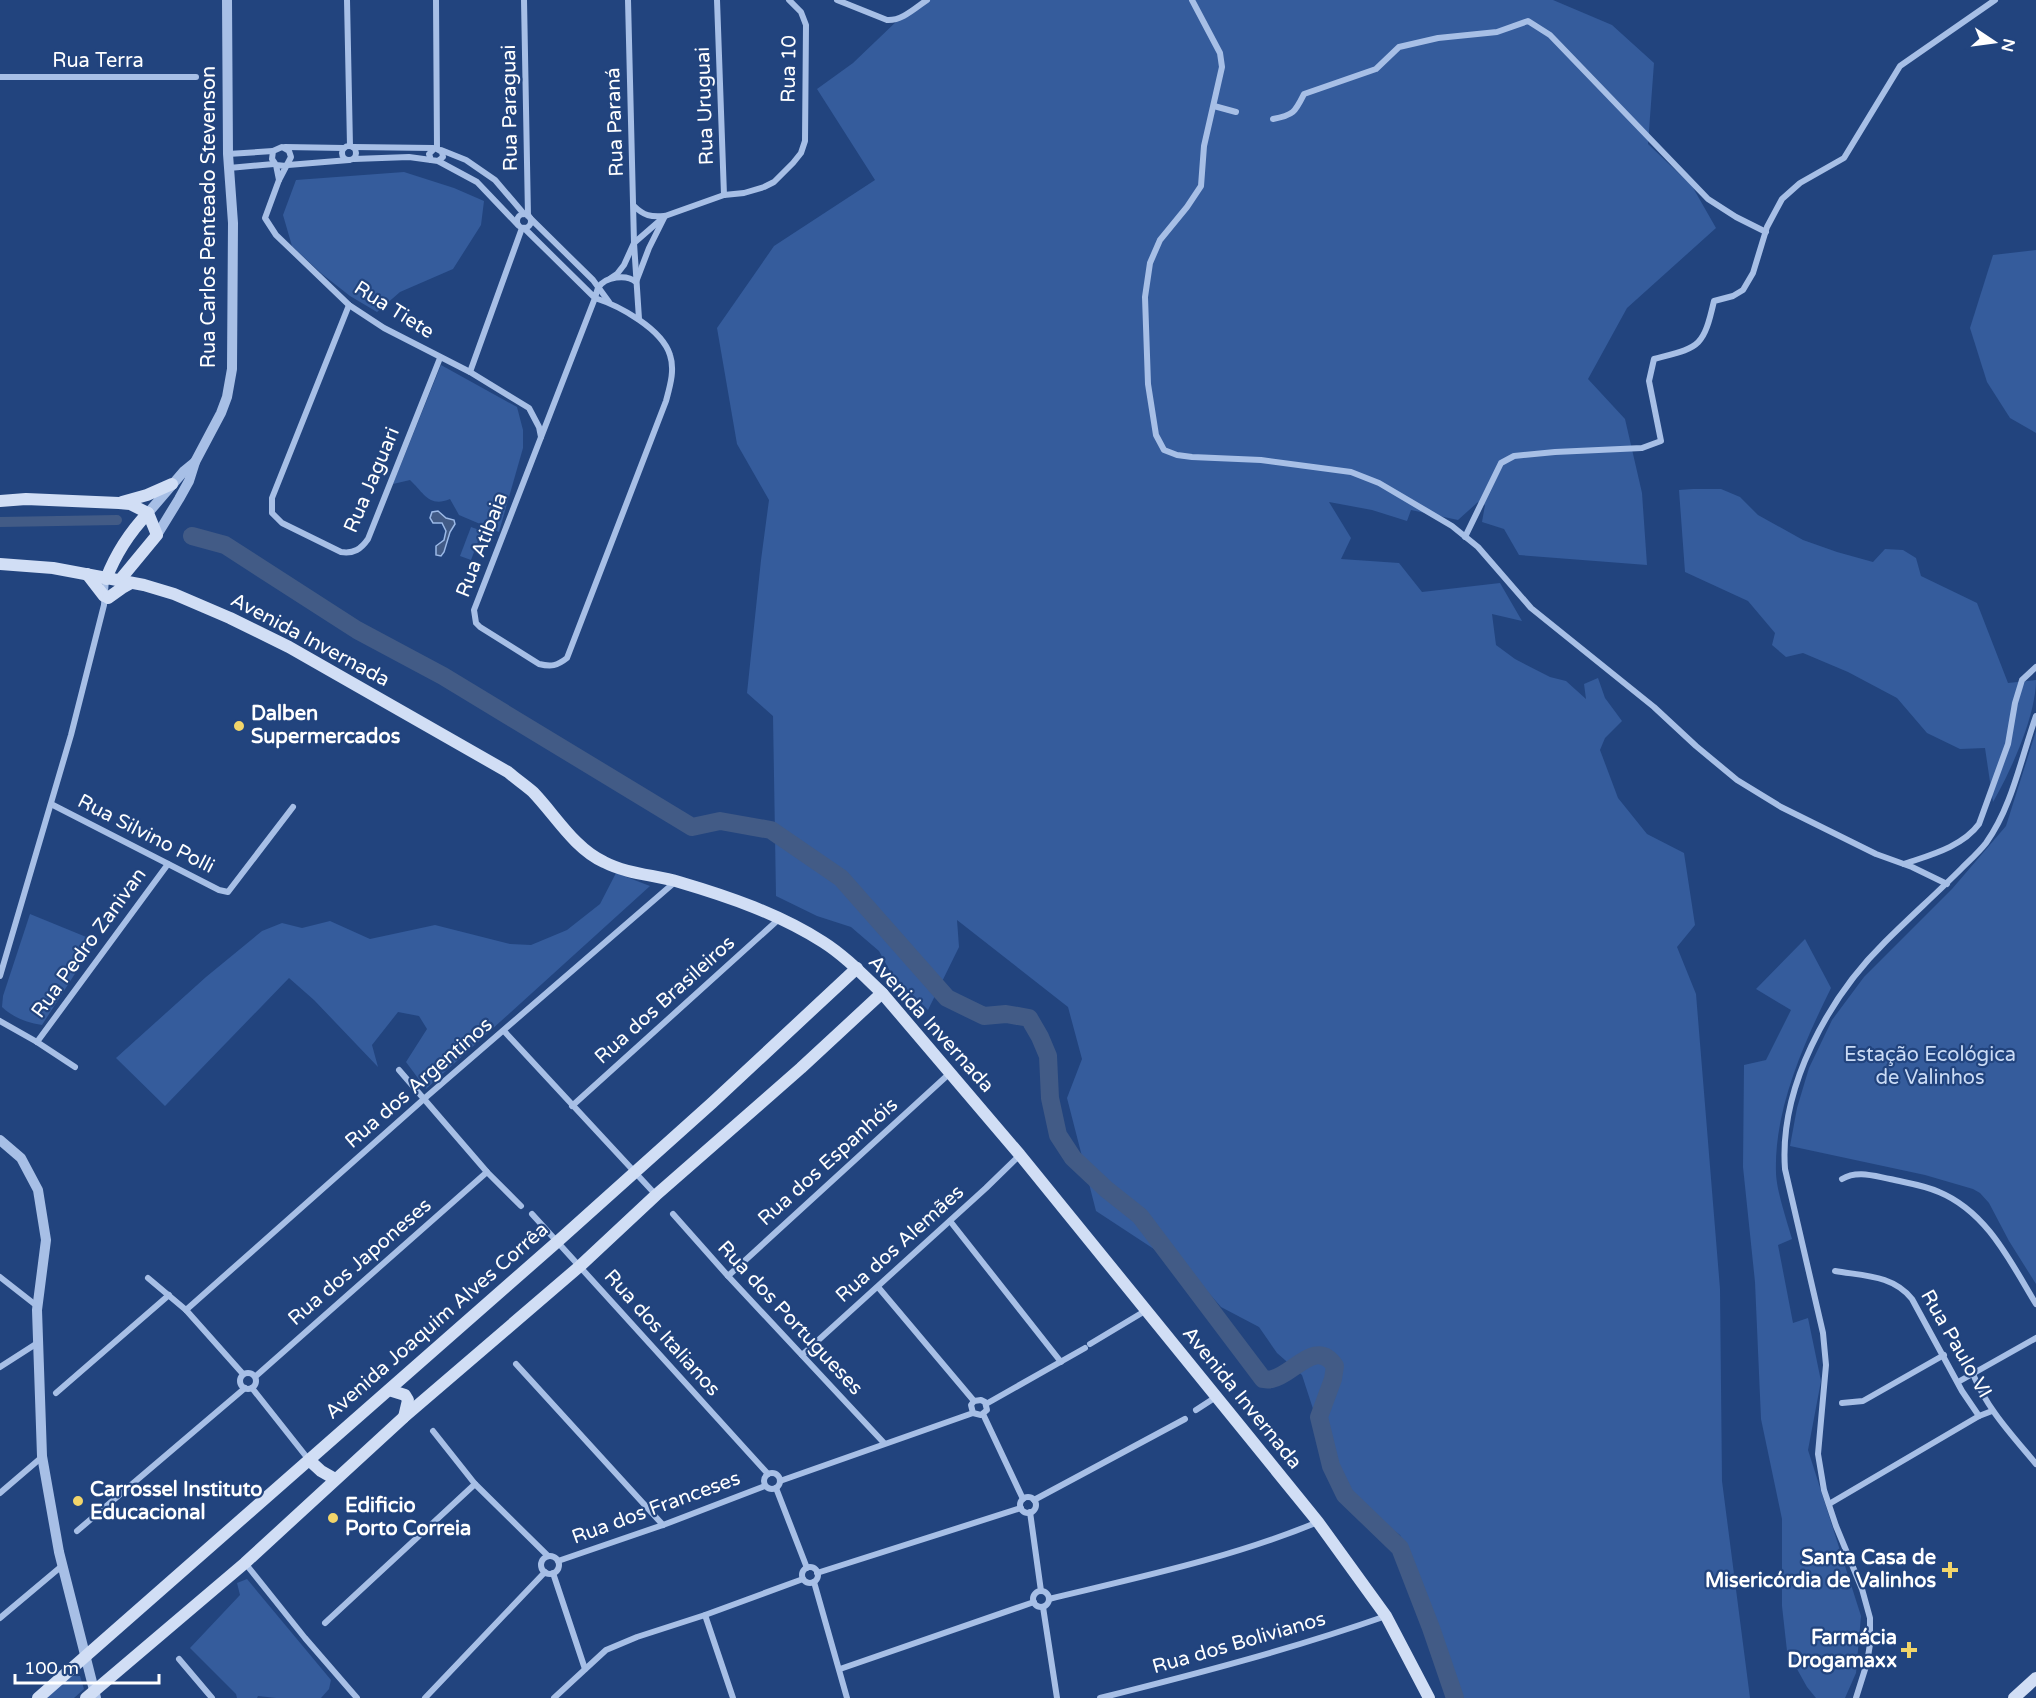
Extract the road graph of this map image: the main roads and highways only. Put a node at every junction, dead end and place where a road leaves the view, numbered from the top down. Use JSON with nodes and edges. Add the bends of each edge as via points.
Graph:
{"nodes":[{"id":1,"x":172,"y":484,"type":"road end"},
{"id":2,"x":0,"y":501,"type":"edge"},
{"id":3,"x":119,"y":503,"type":"junction"},
{"id":4,"x":148,"y":513,"type":"junction"},
{"id":5,"x":136,"y":561,"type":"junction"},
{"id":6,"x":0,"y":564,"type":"edge"},
{"id":7,"x":87,"y":574,"type":"junction"},
{"id":8,"x":106,"y":579,"type":"junction"},
{"id":9,"x":132,"y":583,"type":"junction"},
{"id":10,"x":857,"y":969,"type":"junction"},
{"id":11,"x":882,"y":993,"type":"junction"},
{"id":12,"x":389,"y":1390,"type":"junction"},
{"id":13,"x":404,"y":1417,"type":"junction"},
{"id":14,"x":309,"y":1460,"type":"junction"},
{"id":15,"x":335,"y":1479,"type":"junction"},
{"id":16,"x":2036,"y":1678,"type":"edge"},
{"id":17,"x":92,"y":1695,"type":"edge"},
{"id":18,"x":38,"y":1698,"type":"edge"},
{"id":19,"x":1429,"y":1698,"type":"edge"},
{"id":20,"x":2014,"y":1698,"type":"edge"}],
"edges":[{"from":1,"to":3,"type":"main road"},
{"from":2,"to":3,"type":"main road"},
{"from":3,"to":4,"type":"main road"},
{"from":4,"to":5,"type":"main road","name":"Rua Carlos Penteado Stevenson","via":[[157,535]]},
{"from":4,"to":8,"type":"main road","name":"Rua Carlos Penteado Stevenson","via":[[119,549]]},
{"from":5,"to":9,"type":"main road","name":"Rua Carlos Penteado Stevenson"},
{"from":5,"to":9,"type":"main road"},
{"from":6,"to":7,"type":"main road","name":"Avenida Invernada","via":[[53,567]]},
{"from":7,"to":8,"type":"main road","name":"Avenida Invernada"},
{"from":7,"to":9,"type":"main road","name":"Rua Carlos Penteado Stevenson","via":[[105,600]]},
{"from":8,"to":9,"type":"main road","name":"Avenida Invernada"},
{"from":9,"to":10,"type":"main road","name":"Avenida Invernada","via":[[183,598],[289,647],[508,772],[531,790],[586,852],[605,863],[728,897],[780,918],[824,942]]},
{"from":10,"to":11,"type":"main road","name":"Avenida Invernada"},
{"from":10,"to":12,"type":"main road","name":"Avenida Joaquim Alves Corrêa"},
{"from":11,"to":13,"type":"main road","via":[[580,1266]]},
{"from":11,"to":19,"type":"main road","name":"Avenida Invernada","via":[[1020,1155],[1318,1522],[1386,1616]]},
{"from":12,"to":13,"type":"main road","via":[[401,1392],[408,1400]]},
{"from":12,"to":14,"type":"main road","name":"Avenida Joaquim Alves Corrêa"},
{"from":13,"to":15,"type":"main road"},
{"from":14,"to":15,"type":"main road"},
{"from":14,"to":18,"type":"main road","name":"Avenida Joaquim Alves Corrêa"},
{"from":15,"to":17,"type":"main road"},
{"from":16,"to":20,"type":"main road"}]}
